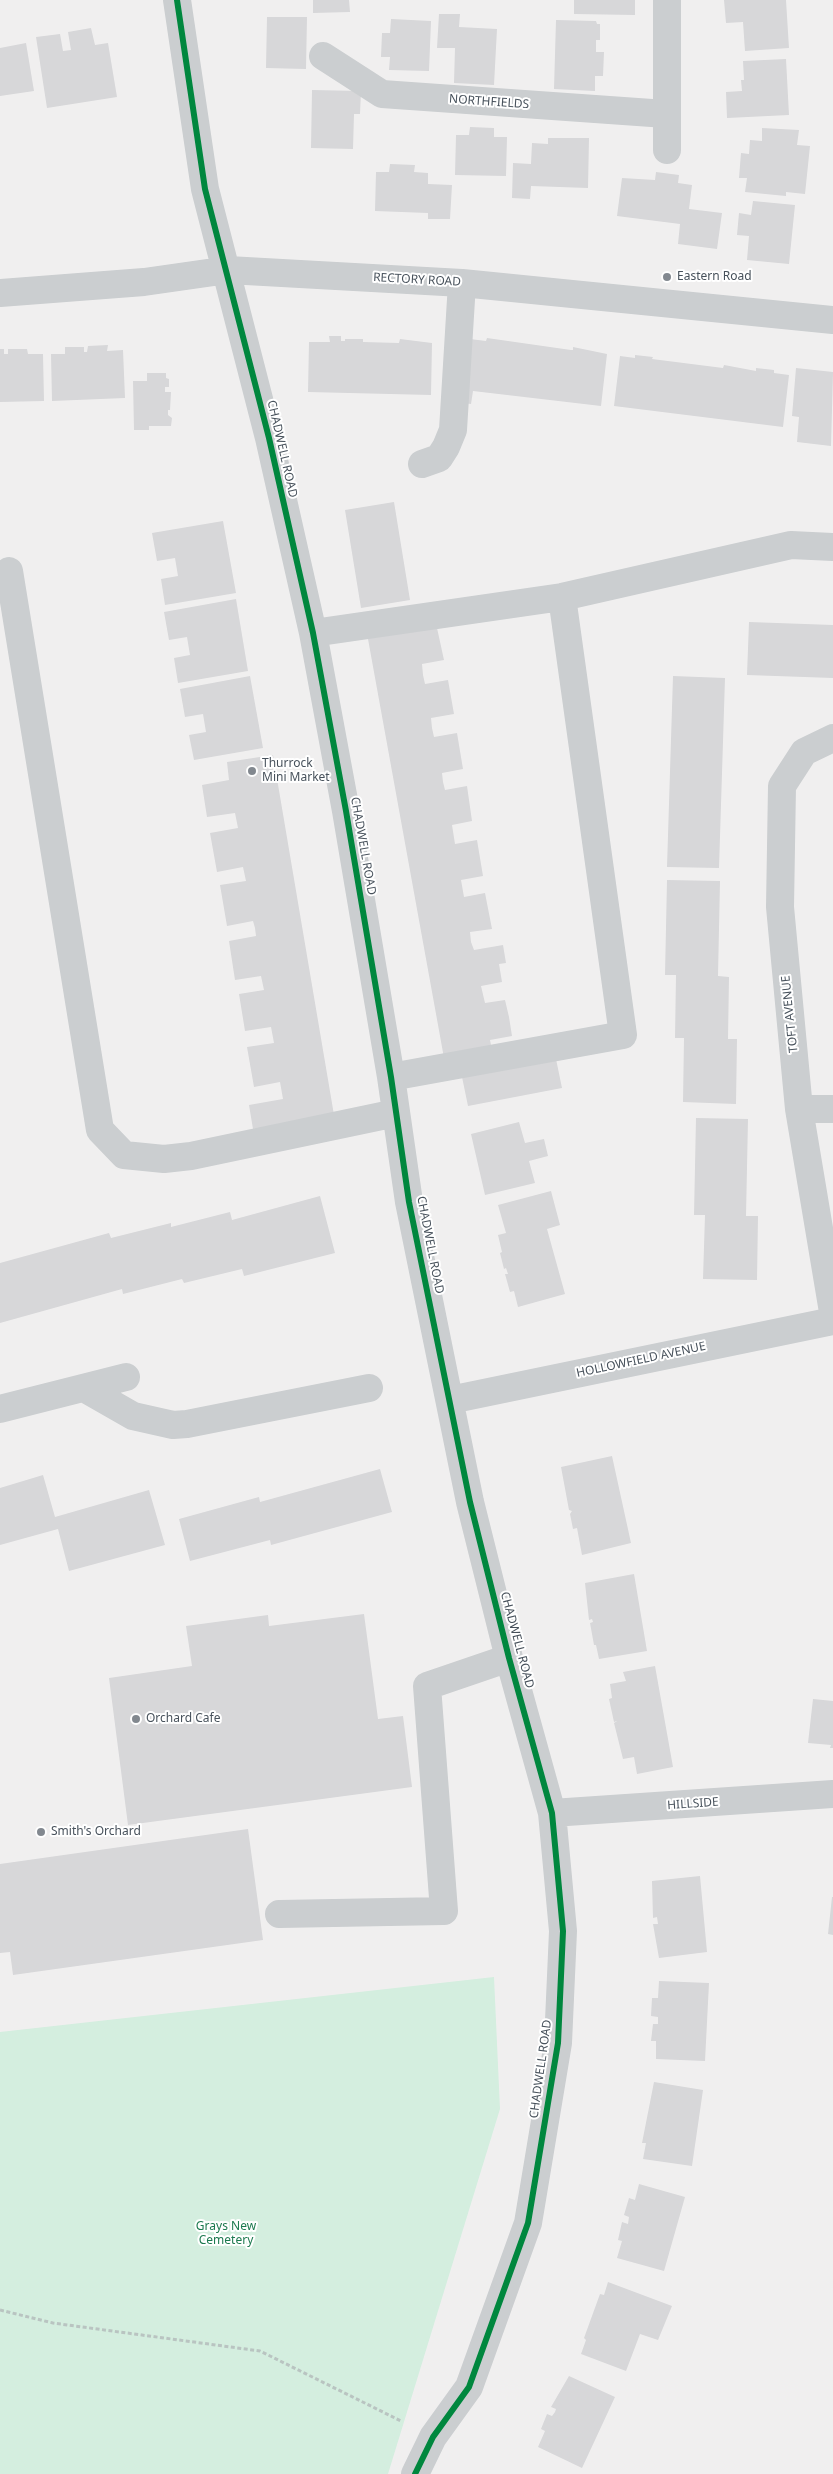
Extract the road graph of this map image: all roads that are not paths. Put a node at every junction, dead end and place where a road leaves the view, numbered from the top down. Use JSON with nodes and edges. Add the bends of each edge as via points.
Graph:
{"nodes":[{"id":1,"x":177,"y":0,"type":"edge"},
{"id":2,"x":667,"y":0,"type":"edge"},
{"id":3,"x":323,"y":56,"type":"dead end"},
{"id":4,"x":666,"y":114,"type":"junction"},
{"id":5,"x":667,"y":150,"type":"dead end"},
{"id":6,"x":228,"y":270,"type":"junction"},
{"id":7,"x":462,"y":283,"type":"junction"},
{"id":8,"x":0,"y":294,"type":"edge"},
{"id":9,"x":833,"y":320,"type":"edge"},
{"id":10,"x":422,"y":464,"type":"dead end"},
{"id":11,"x":833,"y":547,"type":"edge"},
{"id":12,"x":9,"y":571,"type":"dead end"},
{"id":13,"x":562,"y":598,"type":"junction"},
{"id":14,"x":313,"y":633,"type":"junction"},
{"id":15,"x":833,"y":738,"type":"edge"},
{"id":16,"x":391,"y":1078,"type":"junction"},
{"id":17,"x":800,"y":1109,"type":"junction"},
{"id":18,"x":833,"y":1109,"type":"edge"},
{"id":19,"x":396,"y":1113,"type":"junction"},
{"id":20,"x":833,"y":1312,"type":"edge"},
{"id":21,"x":833,"y":1321,"type":"edge"},
{"id":22,"x":126,"y":1377,"type":"dead end"},
{"id":23,"x":84,"y":1388,"type":"junction"},
{"id":24,"x":369,"y":1388,"type":"dead end"},
{"id":25,"x":450,"y":1400,"type":"junction"},
{"id":26,"x":0,"y":1409,"type":"edge"},
{"id":27,"x":509,"y":1658,"type":"junction"},
{"id":28,"x":833,"y":1794,"type":"edge"},
{"id":29,"x":552,"y":1813,"type":"junction"},
{"id":30,"x":279,"y":1914,"type":"dead end"},
{"id":31,"x":415,"y":2474,"type":"edge"}],
"edges":[{"from":1,"to":6,"type":"street","name":"CHADWELL ROAD","via":[[206,189]]},
{"from":2,"to":4,"type":"street"},
{"from":3,"to":4,"type":"street","name":"NORTHFIELDS","via":[[382,94]]},
{"from":4,"to":5,"type":"street"},
{"from":6,"to":7,"type":"street","name":"RECTORY ROAD"},
{"from":6,"to":8,"type":"street","name":"RECTORY ROAD","via":[[144,282]]},
{"from":6,"to":14,"type":"street","name":"CHADWELL ROAD"},
{"from":7,"to":9,"type":"street","name":"RECTORY ROAD"},
{"from":7,"to":10,"type":"street","via":[[453,430],[439,458]]},
{"from":11,"to":13,"type":"street","via":[[791,545]]},
{"from":12,"to":19,"type":"street","via":[[100,1130],[124,1155],[164,1159]]},
{"from":13,"to":14,"type":"street"},
{"from":13,"to":16,"type":"street","via":[[623,1034]]},
{"from":14,"to":16,"type":"street","name":"CHADWELL ROAD"},
{"from":15,"to":17,"type":"street","name":"TOFT AVENUE","via":[[804,752],[782,786],[780,907]]},
{"from":16,"to":19,"type":"street","name":"CHADWELL ROAD"},
{"from":17,"to":18,"type":"street"},
{"from":17,"to":20,"type":"street","name":"TOFT AVENUE"},
{"from":19,"to":25,"type":"street","name":"CHADWELL ROAD","via":[[410,1202]]},
{"from":21,"to":25,"type":"street","name":"HOLLOWFIELD AVENUE"},
{"from":22,"to":23,"type":"street"},
{"from":23,"to":24,"type":"street","via":[[133,1416],[173,1425]]},
{"from":23,"to":26,"type":"street"},
{"from":25,"to":27,"type":"street","name":"CHADWELL ROAD","via":[[470,1502]]},
{"from":27,"to":29,"type":"street","name":"CHADWELL ROAD"},
{"from":27,"to":30,"type":"street","via":[[427,1686],[444,1910]]},
{"from":28,"to":29,"type":"street","name":"HILLSIDE"},
{"from":29,"to":31,"type":"street","name":"CHADWELL ROAD","via":[[562,1930],[558,2043],[528,2223],[469,2387],[433,2437]]}]}
